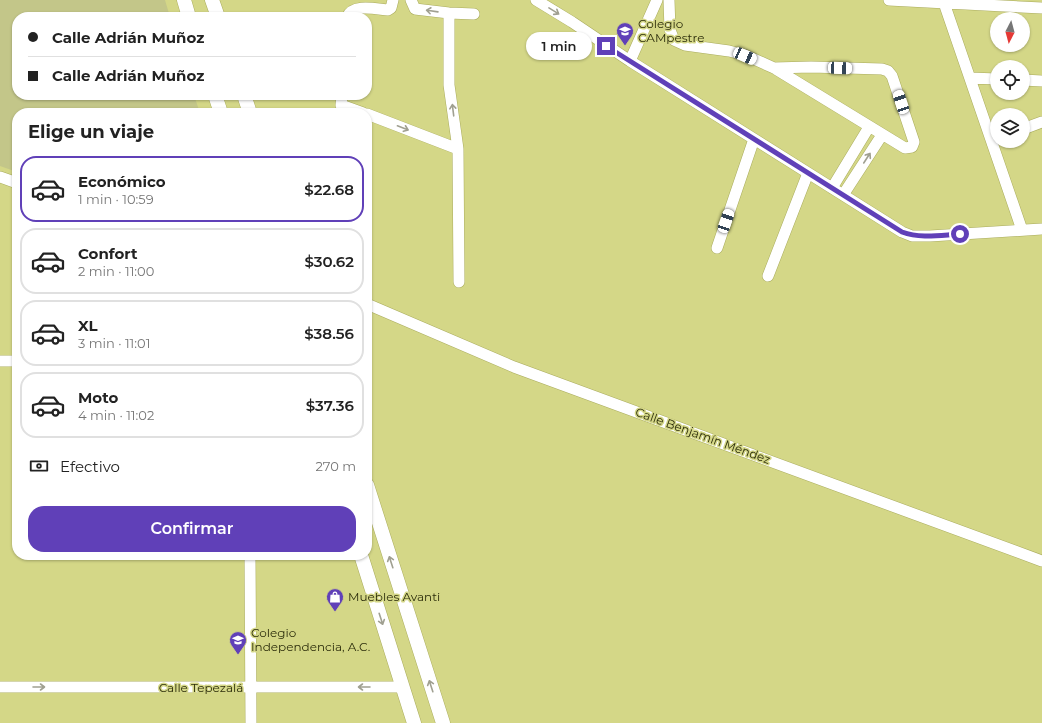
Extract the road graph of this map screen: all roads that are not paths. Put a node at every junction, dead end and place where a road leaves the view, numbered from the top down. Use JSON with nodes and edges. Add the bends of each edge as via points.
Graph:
{"nodes":[{"id":1,"x":184,"y":0,"type":"edge"},
{"id":2,"x":212,"y":0,"type":"edge"},
{"id":3,"x":536,"y":0,"type":"edge"},
{"id":4,"x":657,"y":0,"type":"edge"},
{"id":5,"x":669,"y":0,"type":"edge"},
{"id":6,"x":889,"y":0,"type":"edge"},
{"id":7,"x":943,"y":2,"type":"edge"},
{"id":8,"x":392,"y":4,"type":"edge"},
{"id":9,"x":413,"y":4,"type":"edge"},
{"id":10,"x":1042,"y":8,"type":"edge"},
{"id":11,"x":188,"y":12,"type":"edge"},
{"id":12,"x":216,"y":12,"type":"edge"},
{"id":13,"x":349,"y":12,"type":"edge"},
{"id":14,"x":449,"y":13,"type":"junction"},
{"id":15,"x":474,"y":14,"type":"dead end"},
{"id":16,"x":630,"y":61,"type":"junction"},
{"id":17,"x":774,"y":68,"type":"junction"},
{"id":18,"x":970,"y":78,"type":"junction"},
{"id":19,"x":990,"y":79,"type":"edge"},
{"id":20,"x":1030,"y":80,"type":"edge"},
{"id":21,"x":1042,"y":81,"type":"edge"},
{"id":22,"x":342,"y":100,"type":"edge"},
{"id":23,"x":349,"y":108,"type":"edge"},
{"id":24,"x":372,"y":116,"type":"edge"},
{"id":25,"x":1042,"y":122,"type":"edge"},
{"id":26,"x":869,"y":126,"type":"junction"},
{"id":27,"x":1030,"y":126,"type":"edge"},
{"id":28,"x":990,"y":130,"type":"edge"},
{"id":29,"x":882,"y":135,"type":"junction"},
{"id":30,"x":754,"y":139,"type":"junction"},
{"id":31,"x":996,"y":148,"type":"edge"},
{"id":32,"x":458,"y":149,"type":"junction"},
{"id":33,"x":808,"y":173,"type":"junction"},
{"id":34,"x":0,"y":177,"type":"edge"},
{"id":35,"x":12,"y":181,"type":"edge"},
{"id":36,"x":832,"y":188,"type":"junction"},
{"id":37,"x":843,"y":195,"type":"junction"},
{"id":38,"x":1042,"y":229,"type":"edge"},
{"id":39,"x":1022,"y":230,"type":"junction"},
{"id":40,"x":717,"y":248,"type":"dead end"},
{"id":41,"x":768,"y":276,"type":"dead end"},
{"id":42,"x":459,"y":282,"type":"dead end"},
{"id":43,"x":372,"y":306,"type":"edge"},
{"id":44,"x":0,"y":361,"type":"edge"},
{"id":45,"x":12,"y":361,"type":"edge"},
{"id":46,"x":372,"y":501,"type":"edge"},
{"id":47,"x":250,"y":560,"type":"edge"},
{"id":48,"x":363,"y":560,"type":"edge"},
{"id":49,"x":1042,"y":561,"type":"edge"},
{"id":50,"x":0,"y":687,"type":"edge"},
{"id":51,"x":403,"y":687,"type":"junction"},
{"id":52,"x":250,"y":688,"type":"junction"},
{"id":53,"x":251,"y":723,"type":"edge"},
{"id":54,"x":414,"y":723,"type":"edge"},
{"id":55,"x":443,"y":723,"type":"edge"}],
"edges":[{"from":1,"to":11,"type":"main road"},
{"from":2,"to":12,"type":"main road"},
{"from":3,"to":16,"type":"street","one_way":true},
{"from":4,"to":16,"type":"street"},
{"from":5,"to":17,"type":"street","via":[[670,30],[674,40],[685,45],[729,51]]},
{"from":6,"to":7,"type":"street"},
{"from":7,"to":10,"type":"street"},
{"from":7,"to":18,"type":"street"},
{"from":8,"to":13,"type":"street","via":[[388,10],[358,8]]},
{"from":14,"to":9,"type":"street","one_way":true},
{"from":14,"to":15,"type":"street"},
{"from":32,"to":14,"type":"street","one_way":true,"via":[[449,85]]},
{"from":16,"to":30,"type":"street"},
{"from":17,"to":26,"type":"street"},
{"from":17,"to":29,"type":"street","via":[[888,70],[914,142],[912,147],[905,148]]},
{"from":18,"to":19,"type":"street"},
{"from":18,"to":28,"type":"street"},
{"from":20,"to":21,"type":"street"},
{"from":22,"to":23,"type":"street","via":[[341,105]]},
{"from":24,"to":32,"type":"street","one_way":true},
{"from":25,"to":27,"type":"street"},
{"from":26,"to":29,"type":"street"},
{"from":26,"to":36,"type":"street"},
{"from":37,"to":29,"type":"street","one_way":true},
{"from":30,"to":33,"type":"street"},
{"from":30,"to":40,"type":"street"},
{"from":31,"to":39,"type":"street"},
{"from":32,"to":42,"type":"street"},
{"from":33,"to":36,"type":"street"},
{"from":33,"to":41,"type":"street"},
{"from":34,"to":35,"type":"street"},
{"from":36,"to":37,"type":"street"},
{"from":37,"to":39,"type":"street","via":[[912,236]]},
{"from":38,"to":39,"type":"street"},
{"from":43,"to":49,"type":"street","name":"Calle Benjamín Méndez","via":[[514,367]]},
{"from":44,"to":45,"type":"street"},
{"from":55,"to":46,"type":"main road","one_way":true},
{"from":47,"to":52,"type":"street"},
{"from":48,"to":51,"type":"main road","one_way":true},
{"from":50,"to":52,"type":"street","name":"Calle Tepezalá","one_way":true},
{"from":51,"to":52,"type":"street","name":"Calle Tepezalá","one_way":true},
{"from":51,"to":54,"type":"main road"},
{"from":52,"to":53,"type":"street"}]}
